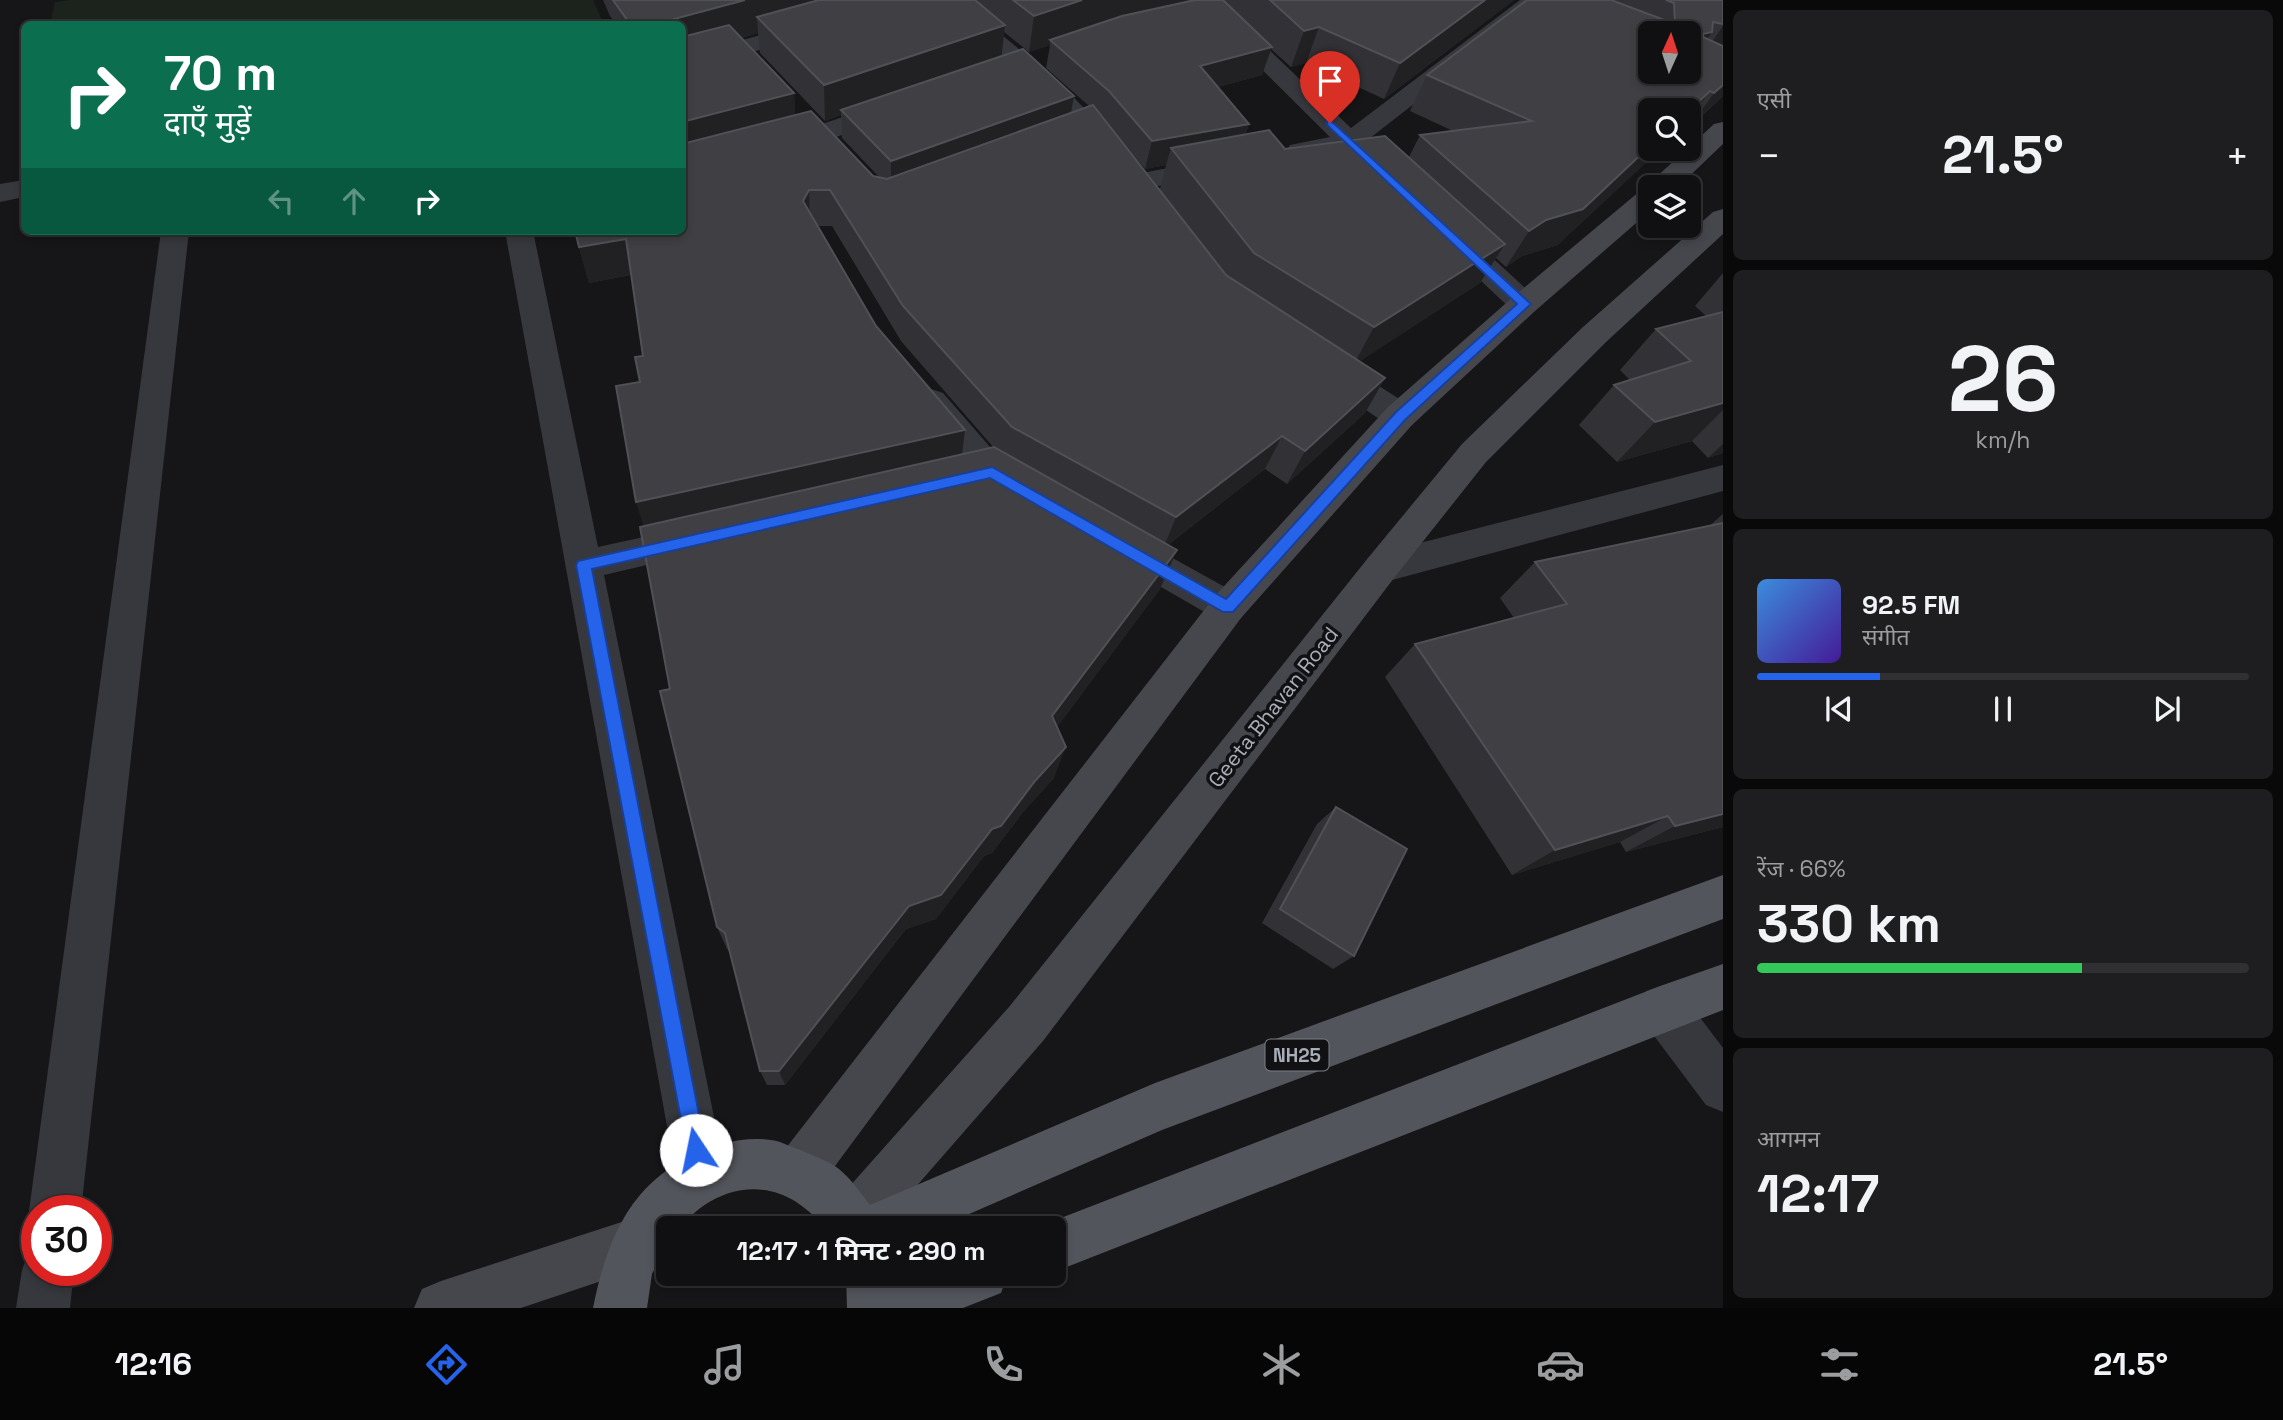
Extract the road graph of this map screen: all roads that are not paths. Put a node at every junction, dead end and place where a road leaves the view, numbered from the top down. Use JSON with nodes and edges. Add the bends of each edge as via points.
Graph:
{"nodes":[{"id":1,"x":911,"y":0,"type":"edge"},
{"id":2,"x":946,"y":0,"type":"edge"},
{"id":3,"x":1537,"y":3,"type":"edge"},
{"id":4,"x":1203,"y":10,"type":"edge"},
{"id":5,"x":686,"y":65,"type":"edge"},
{"id":6,"x":908,"y":103,"type":"edge"},
{"id":7,"x":810,"y":124,"type":"junction"},
{"id":8,"x":1723,"y":130,"type":"edge"},
{"id":9,"x":1349,"y":142,"type":"junction"},
{"id":10,"x":838,"y":154,"type":"edge"},
{"id":11,"x":1270,"y":157,"type":"edge"},
{"id":12,"x":1243,"y":162,"type":"edge"},
{"id":13,"x":1378,"y":169,"type":"edge"},
{"id":14,"x":686,"y":170,"type":"edge"},
{"id":15,"x":1674,"y":175,"type":"edge"},
{"id":16,"x":21,"y":190,"type":"edge"},
{"id":17,"x":0,"y":193,"type":"edge"},
{"id":18,"x":1638,"y":207,"type":"edge"},
{"id":19,"x":1723,"y":218,"type":"edge"},
{"id":20,"x":1437,"y":223,"type":"edge"},
{"id":21,"x":175,"y":235,"type":"edge"},
{"id":22,"x":520,"y":235,"type":"edge"},
{"id":23,"x":1524,"y":304,"type":"junction"},
{"id":24,"x":1307,"y":355,"type":"edge"},
{"id":25,"x":914,"y":382,"type":"edge"},
{"id":26,"x":1400,"y":416,"type":"junction"},
{"id":27,"x":992,"y":472,"type":"junction"},
{"id":28,"x":1723,"y":478,"type":"edge"},
{"id":29,"x":951,"y":481,"type":"edge"},
{"id":30,"x":1039,"y":499,"type":"edge"},
{"id":31,"x":1086,"y":526,"type":"edge"},
{"id":32,"x":720,"y":534,"type":"edge"},
{"id":33,"x":584,"y":565,"type":"junction"},
{"id":34,"x":1381,"y":568,"type":"junction"},
{"id":35,"x":1228,"y":607,"type":"junction"},
{"id":36,"x":1723,"y":897,"type":"edge"},
{"id":37,"x":1723,"y":987,"type":"edge"},
{"id":38,"x":1663,"y":1008,"type":"junction"},
{"id":39,"x":1723,"y":1088,"type":"edge"},
{"id":40,"x":797,"y":1175,"type":"junction"},
{"id":41,"x":701,"y":1176,"type":"junction"},
{"id":42,"x":57,"y":1195,"type":"edge"},
{"id":43,"x":851,"y":1216,"type":"edge"},
{"id":44,"x":870,"y":1216,"type":"edge"},
{"id":45,"x":888,"y":1216,"type":"edge"},
{"id":46,"x":1066,"y":1241,"type":"edge"},
{"id":47,"x":637,"y":1243,"type":"junction"},
{"id":48,"x":46,"y":1286,"type":"edge"},
{"id":49,"x":873,"y":1286,"type":"edge"},
{"id":50,"x":951,"y":1286,"type":"edge"},
{"id":51,"x":43,"y":1308,"type":"edge"},
{"id":52,"x":441,"y":1308,"type":"edge"},
{"id":53,"x":620,"y":1308,"type":"edge"},
{"id":54,"x":874,"y":1308,"type":"edge"},
{"id":55,"x":895,"y":1308,"type":"edge"}],
"edges":[{"from":1,"to":5,"type":"street","via":[[748,58]]},
{"from":2,"to":12,"type":"street","via":[[1022,64],[1079,132],[1145,193]]},
{"from":3,"to":9,"type":"street"},
{"from":4,"to":9,"type":"street"},
{"from":6,"to":7,"type":"street"},
{"from":7,"to":10,"type":"street"},
{"from":7,"to":14,"type":"street"},
{"from":8,"to":15,"type":"main road"},
{"from":9,"to":11,"type":"street"},
{"from":9,"to":13,"type":"street"},
{"from":16,"to":17,"type":"street"},
{"from":18,"to":23,"type":"main road"},
{"from":19,"to":34,"type":"main road","name":"Geeta Bhavan Road","via":[[1474,453]]},
{"from":20,"to":23,"type":"street"},
{"from":21,"to":42,"type":"street"},
{"from":22,"to":33,"type":"street"},
{"from":23,"to":26,"type":"main road"},
{"from":24,"to":26,"type":"street"},
{"from":25,"to":27,"type":"street"},
{"from":26,"to":35,"type":"main road"},
{"from":27,"to":29,"type":"street"},
{"from":27,"to":30,"type":"street"},
{"from":28,"to":34,"type":"street"},
{"from":31,"to":35,"type":"street"},
{"from":32,"to":33,"type":"street"},
{"from":33,"to":41,"type":"street"},
{"from":34,"to":44,"type":"main road","name":"Geeta Bhavan Road","via":[[1026,1024]]},
{"from":35,"to":40,"type":"main road"},
{"from":36,"to":45,"type":"main road","number":"NH25","via":[[1155,1108]]},
{"from":37,"to":38,"type":"main road"},
{"from":38,"to":39,"type":"street"},
{"from":38,"to":46,"type":"main road"},
{"from":40,"to":41,"type":"main road","via":[[741,1164]]},
{"from":40,"to":43,"type":"main road","via":[[813,1181]]},
{"from":41,"to":47,"type":"main road","via":[[666,1203]]},
{"from":47,"to":52,"type":"main road"},
{"from":47,"to":53,"type":"main road","via":[[621,1288]]},
{"from":48,"to":51,"type":"street"},
{"from":49,"to":54,"type":"main road"},
{"from":50,"to":55,"type":"main road"}]}
